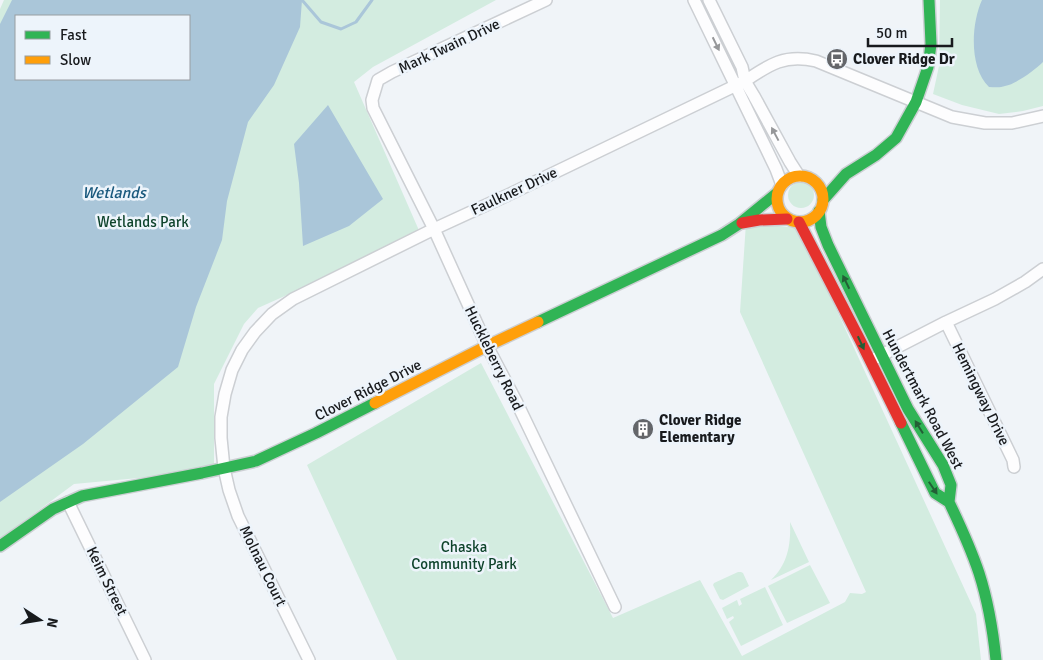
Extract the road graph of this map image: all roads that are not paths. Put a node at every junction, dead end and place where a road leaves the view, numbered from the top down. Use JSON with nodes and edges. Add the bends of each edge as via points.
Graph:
{"nodes":[{"id":1,"x":546,"y":0,"type":"edge"},
{"id":2,"x":694,"y":0,"type":"edge"},
{"id":3,"x":709,"y":0,"type":"edge"},
{"id":4,"x":929,"y":0,"type":"edge"},
{"id":5,"x":740,"y":83,"type":"junction"},
{"id":6,"x":916,"y":102,"type":"junction"},
{"id":7,"x":373,"y":108,"type":"joint"},
{"id":8,"x":1043,"y":116,"type":"edge"},
{"id":9,"x":846,"y":174,"type":"junction"},
{"id":10,"x":804,"y":177,"type":"junction"},
{"id":11,"x":779,"y":189,"type":"junction"},
{"id":12,"x":823,"y":200,"type":"junction"},
{"id":13,"x":819,"y":212,"type":"junction"},
{"id":14,"x":793,"y":221,"type":"junction"},
{"id":15,"x":739,"y":224,"type":"junction"},
{"id":16,"x":434,"y":229,"type":"junction"},
{"id":17,"x":1043,"y":269,"type":"edge"},
{"id":18,"x":946,"y":322,"type":"junction"},
{"id":19,"x":487,"y":346,"type":"junction"},
{"id":20,"x":882,"y":355,"type":"junction"},
{"id":21,"x":870,"y":361,"type":"junction"},
{"id":22,"x":1014,"y":467,"type":"dead end"},
{"id":23,"x":224,"y":468,"type":"junction"},
{"id":24,"x":68,"y":502,"type":"junction"},
{"id":25,"x":949,"y":502,"type":"junction"},
{"id":26,"x":0,"y":546,"type":"edge"},
{"id":27,"x":615,"y":607,"type":"dead end"},
{"id":28,"x":145,"y":660,"type":"edge"},
{"id":29,"x":309,"y":660,"type":"edge"},
{"id":30,"x":996,"y":660,"type":"edge"}],
"edges":[{"from":1,"to":7,"type":"street","name":"Mark Twain Drive","via":[[378,80]]},
{"from":2,"to":5,"type":"street","one_way":true},
{"from":3,"to":5,"type":"street","via":[[742,67]]},
{"from":4,"to":6,"type":"street","via":[[928,67]]},
{"from":5,"to":6,"type":"street","name":"Faulkner Drive","via":[[784,59],[805,58]]},
{"from":10,"to":5,"type":"street","one_way":true,"via":[[790,162],[754,96]]},
{"from":5,"to":11,"type":"street","via":[[776,169]]},
{"from":5,"to":16,"type":"street","name":"Faulkner Drive"},
{"from":6,"to":8,"type":"street","name":"Faulkner Drive","via":[[952,117],[985,123],[1012,123]]},
{"from":6,"to":9,"type":"street","via":[[896,138]]},
{"from":7,"to":16,"type":"street","name":"Huckleberry Road"},
{"from":9,"to":10,"type":"street"},
{"from":9,"to":12,"type":"street"},
{"from":10,"to":11,"type":"street","via":[[793,177]]},
{"from":10,"to":12,"type":"street","via":[[819,186]]},
{"from":11,"to":14,"type":"street","via":[[778,208]]},
{"from":11,"to":15,"type":"street","name":"Clover Ridge Drive"},
{"from":12,"to":13,"type":"street"},
{"from":13,"to":14,"type":"street","via":[[810,220]]},
{"from":20,"to":13,"type":"street","name":"Hundertmark Road West","one_way":true,"via":[[828,245]]},
{"from":14,"to":15,"type":"street","name":"Clover Ridge Drive","via":[[759,220]]},
{"from":14,"to":21,"type":"street","name":"Hundertmark Road West","one_way":true,"via":[[808,238]]},
{"from":15,"to":19,"type":"street","name":"Clover Ridge Drive"},
{"from":16,"to":19,"type":"street","name":"Huckleberry Road"},
{"from":16,"to":23,"type":"street","name":"Faulkner Drive","via":[[293,299],[255,332],[242,350],[224,394],[221,417]]},
{"from":17,"to":18,"type":"street","via":[[996,299]]},
{"from":18,"to":20,"type":"street"},
{"from":18,"to":22,"type":"street","name":"Hemingway Drive"},
{"from":19,"to":23,"type":"street","name":"Clover Ridge Drive","via":[[316,434],[256,461]]},
{"from":19,"to":27,"type":"street","name":"Huckleberry Road"},
{"from":20,"to":21,"type":"street"},
{"from":25,"to":20,"type":"street","name":"Hundertmark Road West","one_way":true,"via":[[951,485],[942,465],[908,409]]},
{"from":21,"to":25,"type":"street","name":"Hundertmark Road West","one_way":true,"via":[[935,493]]},
{"from":23,"to":24,"type":"street","name":"Clover Ridge Drive","via":[[82,496]]},
{"from":23,"to":29,"type":"street","name":"Molnau Court","via":[[238,516]]},
{"from":24,"to":26,"type":"street","name":"Clover Ridge Drive"},
{"from":24,"to":28,"type":"street","name":"Keim Street"},
{"from":25,"to":30,"type":"street","via":[[976,562],[987,599]]}]}
